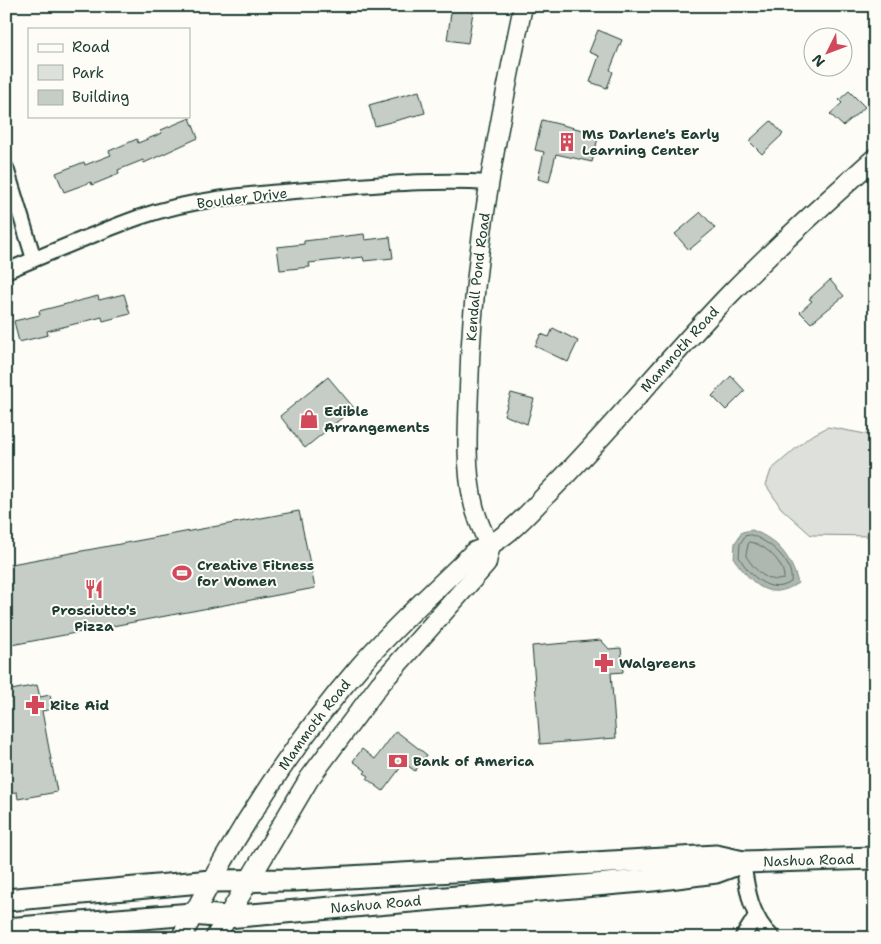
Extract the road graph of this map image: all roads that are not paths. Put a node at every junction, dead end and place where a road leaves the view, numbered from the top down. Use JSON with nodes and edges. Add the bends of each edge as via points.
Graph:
{"nodes":[{"id":1,"x":523,"y":6,"type":"edge"},
{"id":2,"x":875,"y":158,"type":"edge"},
{"id":3,"x":6,"y":168,"type":"edge"},
{"id":4,"x":490,"y":182,"type":"junction"},
{"id":5,"x":34,"y":259,"type":"junction"},
{"id":6,"x":6,"y":271,"type":"edge"},
{"id":7,"x":490,"y":547,"type":"junction"},
{"id":8,"x":875,"y":858,"type":"edge"},
{"id":9,"x":743,"y":862,"type":"junction"},
{"id":10,"x":248,"y":880,"type":"junction"},
{"id":11,"x":211,"y":881,"type":"junction"},
{"id":12,"x":6,"y":900,"type":"edge"},
{"id":13,"x":192,"y":914,"type":"junction"},
{"id":14,"x":756,"y":916,"type":"junction"},
{"id":15,"x":227,"y":917,"type":"junction"},
{"id":16,"x":6,"y":929,"type":"edge"},
{"id":17,"x":181,"y":938,"type":"edge"},
{"id":18,"x":216,"y":938,"type":"edge"},
{"id":19,"x":742,"y":938,"type":"edge"},
{"id":20,"x":773,"y":938,"type":"edge"}],
"edges":[{"from":1,"to":4,"type":"street","name":"Kendall Pond Road"},
{"from":2,"to":7,"type":"main road","name":"Mammoth Road","via":[[731,294],[560,481]]},
{"from":3,"to":5,"type":"street"},
{"from":4,"to":5,"type":"street","name":"Boulder Drive","via":[[392,183],[203,202],[140,217]]},
{"from":4,"to":7,"type":"street","name":"Kendall Pond Road","via":[[476,286],[467,446],[472,499],[478,523]]},
{"from":5,"to":6,"type":"street","name":"Boulder Drive"},
{"from":7,"to":10,"type":"main road","name":"Mammoth Road","via":[[486,564],[380,684],[308,779]]},
{"from":7,"to":11,"type":"main road","name":"Mammoth Road","via":[[474,552],[362,664],[289,759]]},
{"from":8,"to":9,"type":"main road","name":"Nashua Road"},
{"from":9,"to":10,"type":"main road","name":"Nashua Road","via":[[716,856]]},
{"from":9,"to":14,"type":"street","via":[[746,886]]},
{"from":9,"to":15,"type":"main road","name":"Nashua Road","via":[[716,872],[653,880]]},
{"from":10,"to":11,"type":"main road","name":"Nashua Road"},
{"from":10,"to":15,"type":"main road","name":"Mammoth Road"},
{"from":11,"to":12,"type":"main road","name":"Nashua Road"},
{"from":11,"to":13,"type":"main road","name":"Mammoth Road"},
{"from":13,"to":15,"type":"main road","name":"Nashua Road"},
{"from":13,"to":16,"type":"main road","name":"Nashua Road"},
{"from":13,"to":17,"type":"main road","name":"Mammoth Road"},
{"from":14,"to":19,"type":"street"},
{"from":14,"to":20,"type":"street"},
{"from":15,"to":18,"type":"main road","name":"Mammoth Road"}]}
